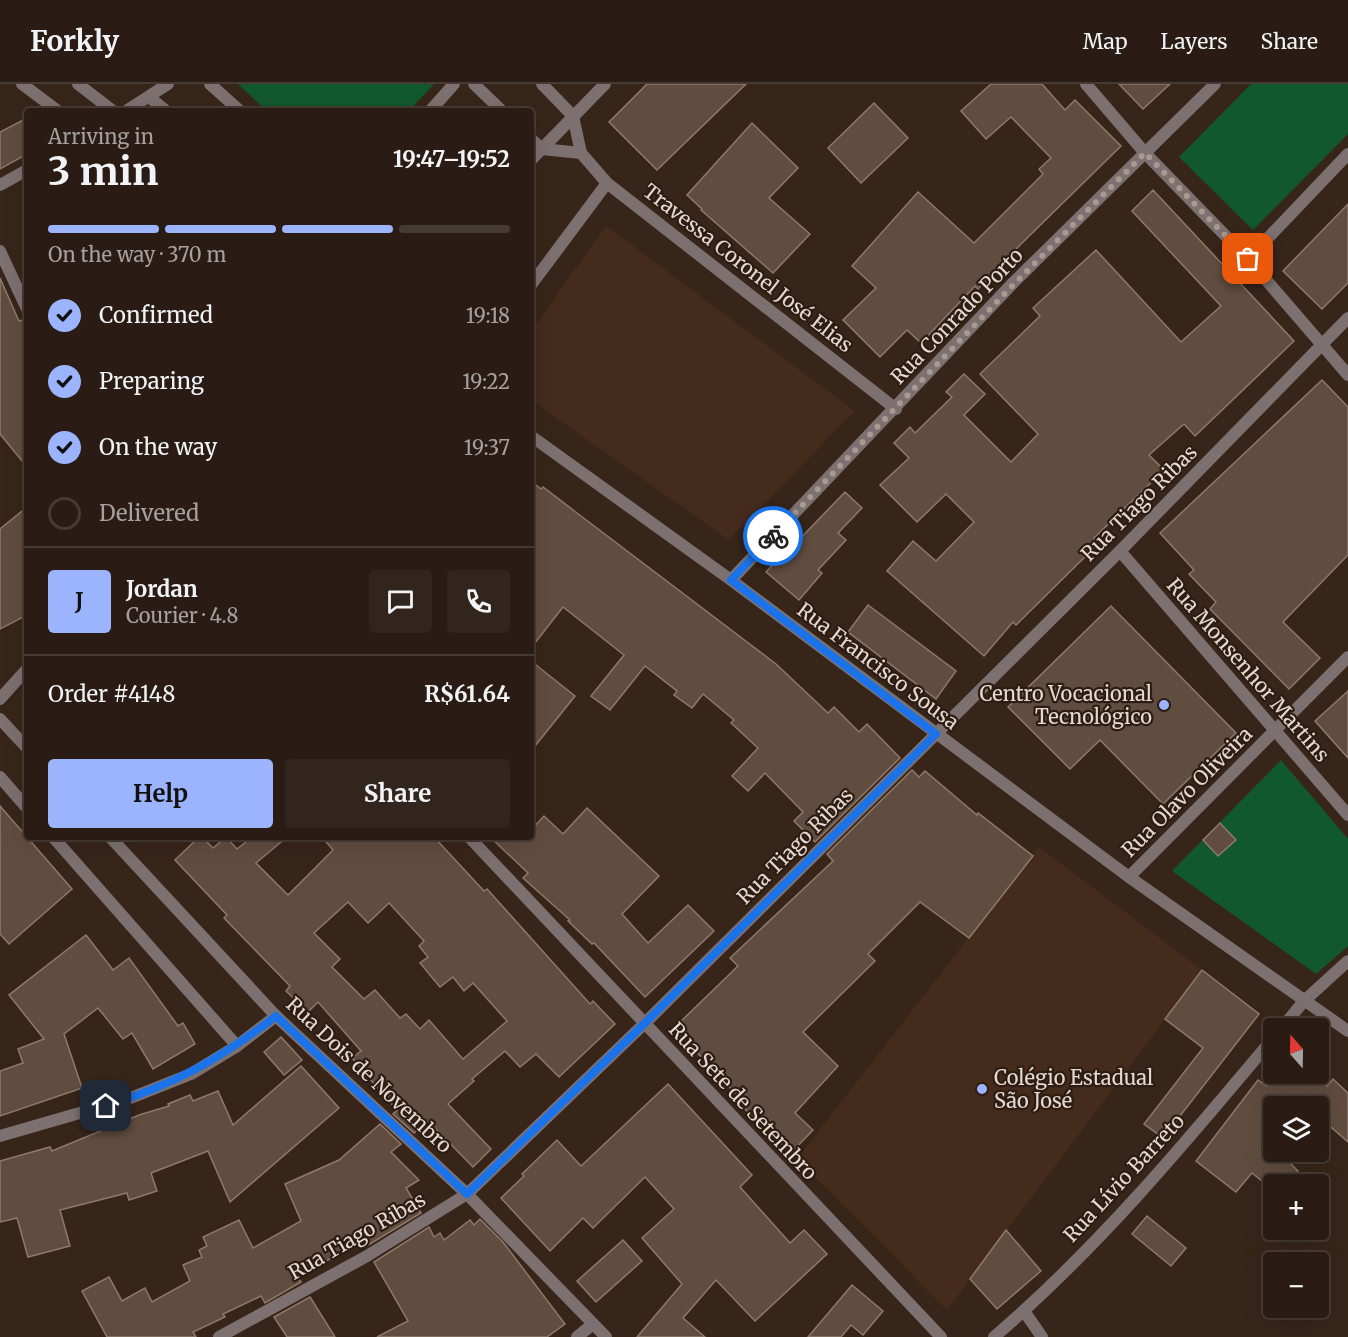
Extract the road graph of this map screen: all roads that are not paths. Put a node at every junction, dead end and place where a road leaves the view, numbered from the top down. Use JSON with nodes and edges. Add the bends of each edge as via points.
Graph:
{"nodes":[{"id":1,"x":22,"y":84,"type":"edge"},
{"id":2,"x":78,"y":84,"type":"edge"},
{"id":3,"x":168,"y":84,"type":"edge"},
{"id":4,"x":210,"y":84,"type":"edge"},
{"id":5,"x":454,"y":84,"type":"edge"},
{"id":6,"x":474,"y":84,"type":"edge"},
{"id":7,"x":542,"y":84,"type":"edge"},
{"id":8,"x":605,"y":84,"type":"edge"},
{"id":9,"x":1086,"y":84,"type":"edge"},
{"id":10,"x":1215,"y":84,"type":"edge"},
{"id":11,"x":149,"y":97,"type":"junction"},
{"id":12,"x":54,"y":108,"type":"edge"},
{"id":13,"x":109,"y":108,"type":"edge"},
{"id":14,"x":131,"y":108,"type":"edge"},
{"id":15,"x":162,"y":108,"type":"edge"},
{"id":16,"x":237,"y":108,"type":"edge"},
{"id":17,"x":433,"y":108,"type":"edge"},
{"id":18,"x":499,"y":108,"type":"edge"},
{"id":19,"x":573,"y":116,"type":"junction"},
{"id":20,"x":534,"y":142,"type":"edge"},
{"id":21,"x":542,"y":149,"type":"junction"},
{"id":22,"x":581,"y":153,"type":"junction"},
{"id":23,"x":1145,"y":153,"type":"junction"},
{"id":24,"x":1348,"y":154,"type":"edge"},
{"id":25,"x":534,"y":157,"type":"edge"},
{"id":26,"x":24,"y":172,"type":"edge"},
{"id":27,"x":607,"y":183,"type":"junction"},
{"id":28,"x":0,"y":185,"type":"edge"},
{"id":29,"x":0,"y":251,"type":"edge"},
{"id":30,"x":1248,"y":259,"type":"junction"},
{"id":31,"x":534,"y":281,"type":"edge"},
{"id":32,"x":24,"y":303,"type":"edge"},
{"id":33,"x":1348,"y":318,"type":"edge"},
{"id":34,"x":1321,"y":345,"type":"junction"},
{"id":35,"x":1348,"y":375,"type":"edge"},
{"id":36,"x":896,"y":409,"type":"junction"},
{"id":37,"x":534,"y":438,"type":"edge"},
{"id":38,"x":1120,"y":551,"type":"junction"},
{"id":39,"x":731,"y":580,"type":"junction"},
{"id":40,"x":1348,"y":657,"type":"edge"},
{"id":41,"x":24,"y":672,"type":"edge"},
{"id":42,"x":0,"y":699,"type":"edge"},
{"id":43,"x":0,"y":719,"type":"edge"},
{"id":44,"x":1275,"y":732,"type":"junction"},
{"id":45,"x":936,"y":734,"type":"junction"},
{"id":46,"x":24,"y":745,"type":"edge"},
{"id":47,"x":0,"y":777,"type":"edge"},
{"id":48,"x":24,"y":805,"type":"edge"},
{"id":49,"x":1348,"y":815,"type":"edge"},
{"id":50,"x":56,"y":840,"type":"edge"},
{"id":51,"x":113,"y":840,"type":"edge"},
{"id":52,"x":472,"y":840,"type":"edge"},
{"id":53,"x":1129,"y":877,"type":"junction"},
{"id":54,"x":1348,"y":962,"type":"edge"},
{"id":55,"x":1304,"y":1001,"type":"junction"},
{"id":56,"x":276,"y":1016,"type":"junction"},
{"id":57,"x":1290,"y":1018,"type":"edge"},
{"id":58,"x":644,"y":1024,"type":"junction"},
{"id":59,"x":1348,"y":1031,"type":"edge"},
{"id":60,"x":237,"y":1046,"type":"junction"},
{"id":61,"x":1263,"y":1050,"type":"edge"},
{"id":62,"x":0,"y":1136,"type":"edge"},
{"id":63,"x":467,"y":1194,"type":"junction"},
{"id":64,"x":1024,"y":1311,"type":"junction"},
{"id":65,"x":593,"y":1324,"type":"junction"},
{"id":66,"x":219,"y":1337,"type":"edge"},
{"id":67,"x":577,"y":1337,"type":"edge"},
{"id":68,"x":606,"y":1337,"type":"edge"},
{"id":69,"x":941,"y":1337,"type":"edge"},
{"id":70,"x":994,"y":1337,"type":"edge"},
{"id":71,"x":1042,"y":1337,"type":"edge"}],
"edges":[{"from":1,"to":12,"type":"street"},
{"from":2,"to":13,"type":"street"},
{"from":3,"to":11,"type":"street"},
{"from":4,"to":16,"type":"street"},
{"from":5,"to":17,"type":"street"},
{"from":6,"to":18,"type":"street"},
{"from":7,"to":19,"type":"street"},
{"from":8,"to":19,"type":"street"},
{"from":9,"to":23,"type":"street"},
{"from":10,"to":23,"type":"street","name":"Rua Conrado Porto"},
{"from":11,"to":14,"type":"street"},
{"from":11,"to":15,"type":"street"},
{"from":19,"to":21,"type":"street"},
{"from":19,"to":22,"type":"street","name":"Travessa Coronel José Elias"},
{"from":20,"to":21,"type":"street"},
{"from":21,"to":22,"type":"street"},
{"from":21,"to":25,"type":"street"},
{"from":22,"to":27,"type":"street","name":"Travessa Coronel José Elias"},
{"from":23,"to":30,"type":"street"},
{"from":23,"to":36,"type":"street","name":"Rua Conrado Porto"},
{"from":24,"to":30,"type":"street"},
{"from":26,"to":28,"type":"street"},
{"from":27,"to":31,"type":"street"},
{"from":27,"to":36,"type":"street","name":"Travessa Coronel José Elias"},
{"from":29,"to":32,"type":"street"},
{"from":30,"to":34,"type":"street"},
{"from":33,"to":34,"type":"street","name":"Rua Tiago Ribas"},
{"from":34,"to":35,"type":"street"},
{"from":34,"to":38,"type":"street","name":"Rua Tiago Ribas"},
{"from":36,"to":39,"type":"street","name":"Rua Conrado Porto"},
{"from":37,"to":39,"type":"street","name":"Rua Francisco Sousa"},
{"from":38,"to":44,"type":"street","name":"Rua Monsenhor Martins"},
{"from":38,"to":45,"type":"street","name":"Rua Tiago Ribas"},
{"from":39,"to":45,"type":"street","name":"Rua Francisco Sousa"},
{"from":40,"to":44,"type":"street","name":"Rua Olavo Oliveira"},
{"from":41,"to":42,"type":"street"},
{"from":43,"to":46,"type":"street"},
{"from":44,"to":49,"type":"street","name":"Rua Monsenhor Martins"},
{"from":44,"to":53,"type":"street","name":"Rua Olavo Oliveira"},
{"from":45,"to":53,"type":"street","name":"Rua Francisco Sousa"},
{"from":45,"to":58,"type":"street","name":"Rua Tiago Ribas"},
{"from":47,"to":48,"type":"street"},
{"from":50,"to":60,"type":"street"},
{"from":51,"to":56,"type":"street","name":"Rua Dois de Novembro"},
{"from":52,"to":58,"type":"street","name":"Rua Sete de Setembro"},
{"from":53,"to":55,"type":"street","name":"Rua Francisco Sousa"},
{"from":54,"to":55,"type":"street"},
{"from":55,"to":57,"type":"street"},
{"from":55,"to":59,"type":"street","name":"Rua Francisco Sousa"},
{"from":56,"to":60,"type":"street"},
{"from":56,"to":63,"type":"street","name":"Rua Dois de Novembro"},
{"from":58,"to":63,"type":"street","name":"Rua Tiago Ribas"},
{"from":58,"to":69,"type":"street","name":"Rua Sete de Setembro"},
{"from":60,"to":62,"type":"street","via":[[190,1074],[128,1099]]},
{"from":61,"to":64,"type":"street","name":"Rua Lívio Barreto","via":[[1130,1204]]},
{"from":63,"to":65,"type":"street","name":"Rua Dois de Novembro"},
{"from":63,"to":66,"type":"street","name":"Rua Tiago Ribas","via":[[367,1256]]},
{"from":64,"to":70,"type":"street","name":"Rua Lívio Barreto"},
{"from":64,"to":71,"type":"street"},
{"from":65,"to":67,"type":"street"},
{"from":65,"to":68,"type":"street","name":"Rua Dois de Novembro"}]}
